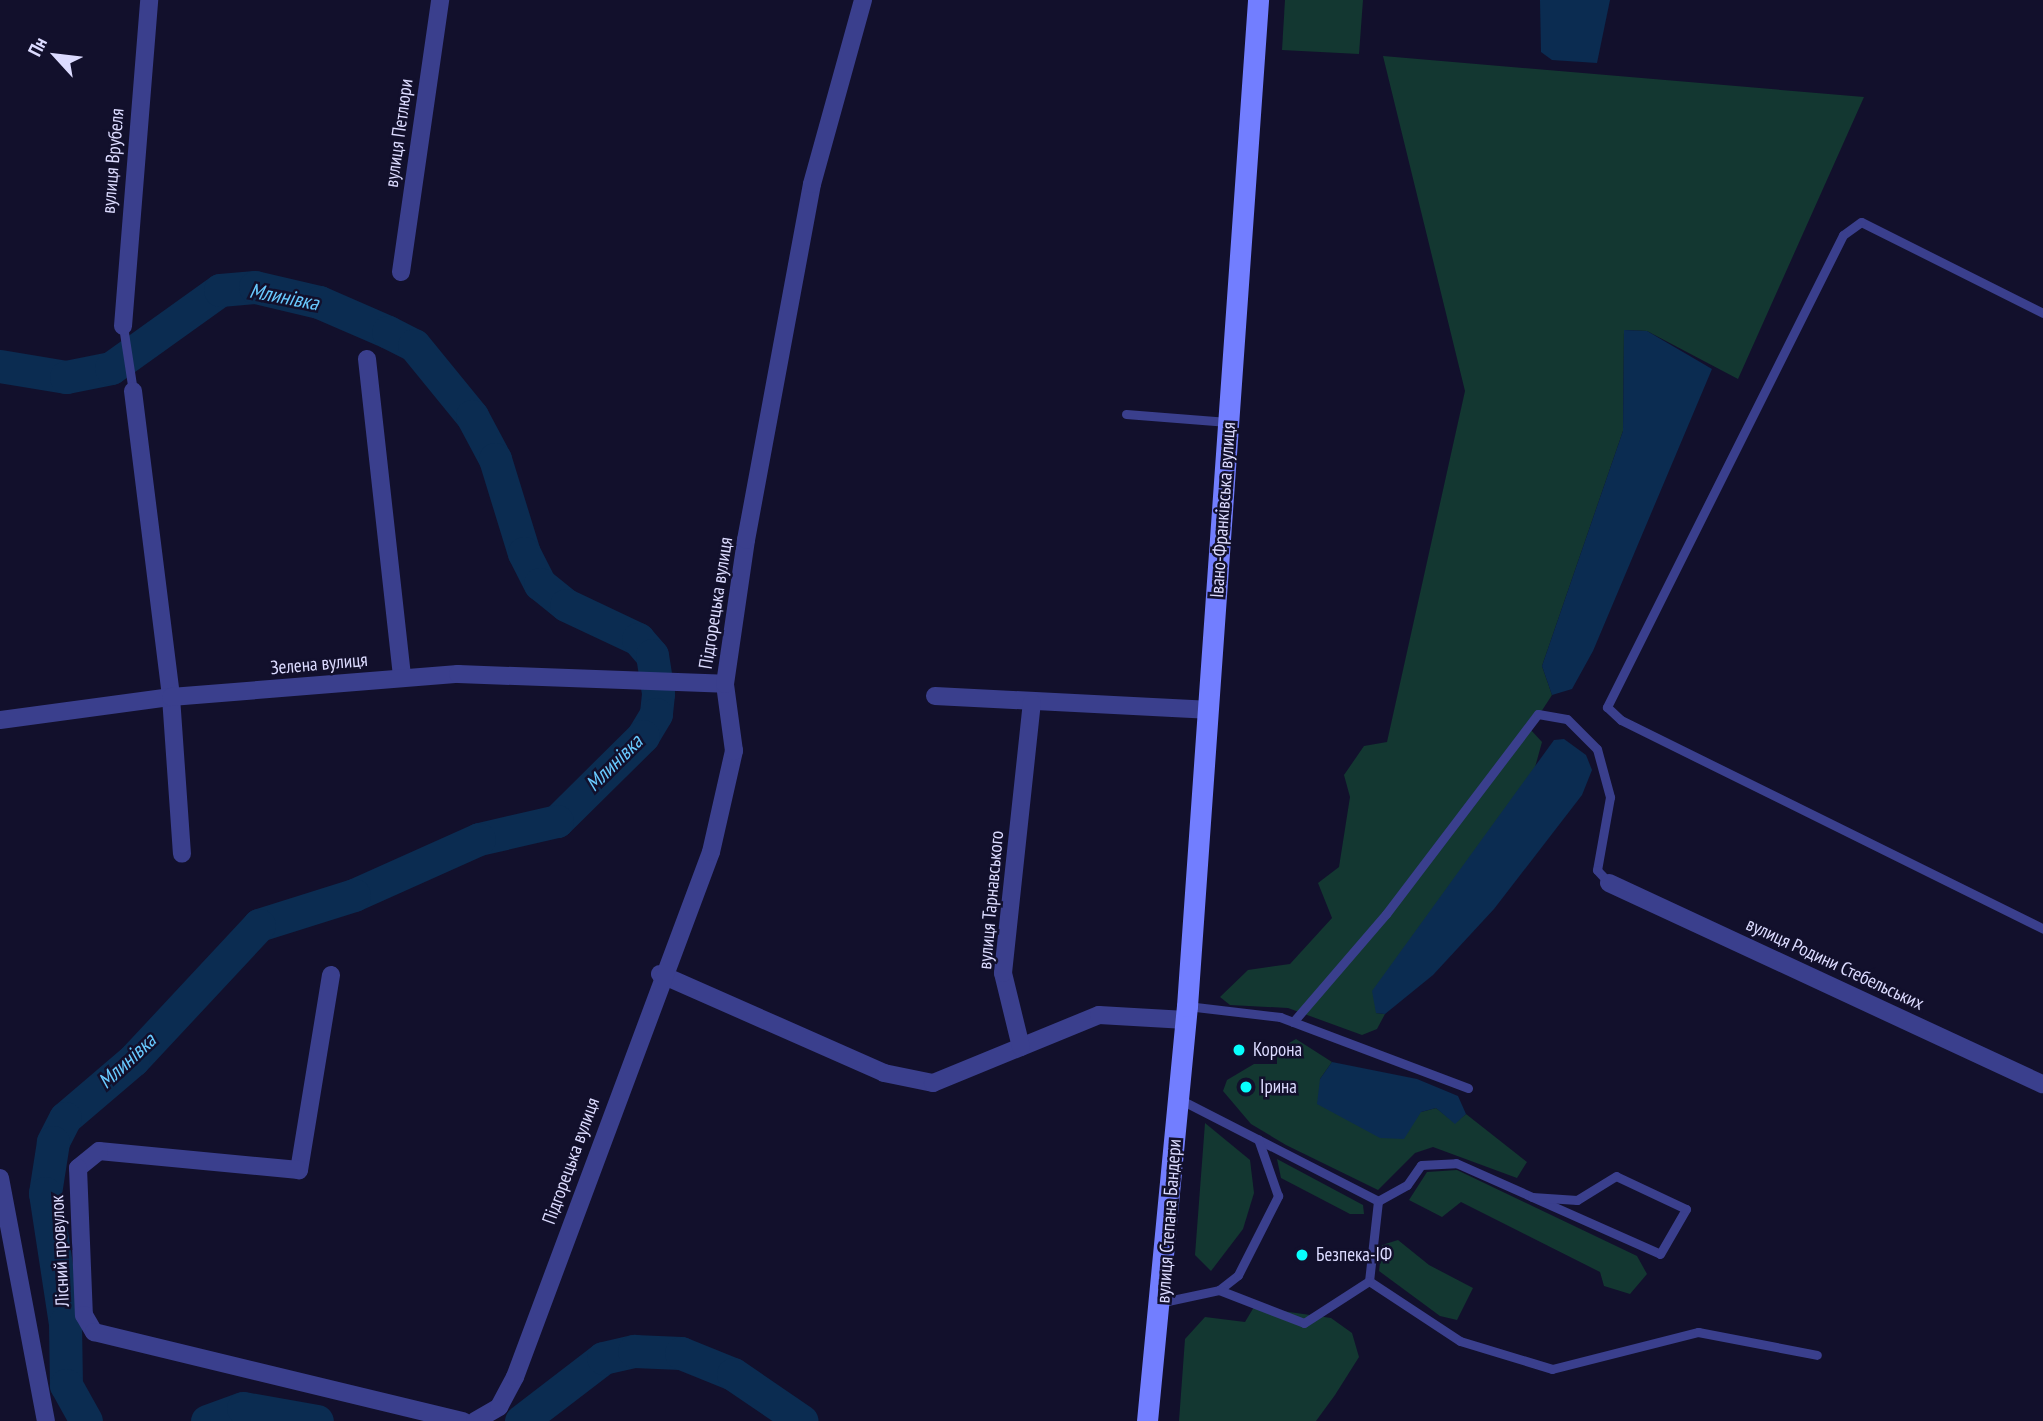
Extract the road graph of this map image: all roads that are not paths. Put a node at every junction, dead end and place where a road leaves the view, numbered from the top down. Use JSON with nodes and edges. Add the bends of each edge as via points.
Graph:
{"nodes":[{"id":1,"x":149,"y":0,"type":"edge"},
{"id":2,"x":440,"y":0,"type":"edge"},
{"id":3,"x":863,"y":0,"type":"edge"},
{"id":4,"x":1258,"y":0,"type":"edge"},
{"id":5,"x":401,"y":272,"type":"dead end"},
{"id":6,"x":2043,"y":313,"type":"edge"},
{"id":7,"x":123,"y":326,"type":"joint"},
{"id":8,"x":368,"y":359,"type":"dead end"},
{"id":9,"x":133,"y":391,"type":"joint"},
{"id":10,"x":1126,"y":414,"type":"dead end"},
{"id":11,"x":1229,"y":422,"type":"junction"},
{"id":12,"x":402,"y":678,"type":"junction"},
{"id":13,"x":725,"y":684,"type":"junction"},
{"id":14,"x":935,"y":696,"type":"dead end"},
{"id":15,"x":171,"y":697,"type":"junction"},
{"id":16,"x":1032,"y":703,"type":"junction"},
{"id":17,"x":1207,"y":710,"type":"junction"},
{"id":18,"x":0,"y":720,"type":"edge"},
{"id":19,"x":182,"y":854,"type":"dead end"},
{"id":20,"x":1609,"y":883,"type":"joint"},
{"id":21,"x":2043,"y":929,"type":"edge"},
{"id":22,"x":660,"y":974,"type":"junction"},
{"id":23,"x":331,"y":975,"type":"dead end"},
{"id":24,"x":1186,"y":1013,"type":"junction"},
{"id":25,"x":1293,"y":1022,"type":"junction"},
{"id":26,"x":1021,"y":1047,"type":"junction"},
{"id":27,"x":2043,"y":1084,"type":"edge"},
{"id":28,"x":1468,"y":1088,"type":"dead end"},
{"id":29,"x":1179,"y":1098,"type":"junction"},
{"id":30,"x":1258,"y":1139,"type":"junction"},
{"id":31,"x":0,"y":1178,"type":"edge"},
{"id":32,"x":1532,"y":1197,"type":"dead end"},
{"id":33,"x":1378,"y":1201,"type":"junction"},
{"id":34,"x":1369,"y":1281,"type":"junction"},
{"id":35,"x":1219,"y":1290,"type":"junction"},
{"id":36,"x":1163,"y":1302,"type":"junction"},
{"id":37,"x":1817,"y":1355,"type":"dead end"},
{"id":38,"x":46,"y":1421,"type":"edge"},
{"id":39,"x":463,"y":1421,"type":"edge"},
{"id":40,"x":475,"y":1421,"type":"edge"},
{"id":41,"x":1147,"y":1421,"type":"edge"}],
"edges":[{"from":1,"to":7,"type":"street","name":"вулиця Врубеля"},
{"from":2,"to":5,"type":"street","name":"вулиця Петлюри"},
{"from":3,"to":13,"type":"street","name":"Підгорецька вулиця","via":[[812,184]]},
{"from":4,"to":11,"type":"main road","name":"Івано-Франківська вулиця"},
{"from":6,"to":21,"type":"lane","via":[[1861,222],[1843,235],[1607,707],[1621,720]]},
{"from":7,"to":9,"type":"lane"},
{"from":8,"to":12,"type":"street"},
{"from":9,"to":15,"type":"street"},
{"from":10,"to":11,"type":"lane"},
{"from":11,"to":17,"type":"main road","name":"Івано-Франківська вулиця"},
{"from":12,"to":13,"type":"street","name":"Зелена вулиця","via":[[458,674],[674,687]]},
{"from":12,"to":15,"type":"street","name":"Зелена вулиця"},
{"from":13,"to":22,"type":"street","name":"Підгорецька вулиця","via":[[734,751],[714,839]]},
{"from":14,"to":16,"type":"street"},
{"from":15,"to":18,"type":"street","name":"Зелена вулиця"},
{"from":15,"to":19,"type":"street"},
{"from":16,"to":17,"type":"street"},
{"from":16,"to":26,"type":"street","name":"вулиця Тарнавського","via":[[1003,973]]},
{"from":17,"to":24,"type":"main road","name":"Івано-Франківська вулиця"},
{"from":20,"to":25,"type":"lane","via":[[1597,870],[1610,797],[1597,749],[1567,719],[1538,714],[1386,914]]},
{"from":20,"to":27,"type":"street","name":"вулиця Родини Стебельських"},
{"from":22,"to":26,"type":"street","via":[[884,1073],[933,1083]]},
{"from":22,"to":40,"type":"street","name":"Підгорецька вулиця","via":[[515,1377],[499,1408]]},
{"from":23,"to":39,"type":"street","name":"Лісний провулок","via":[[299,1170],[99,1151],[78,1168],[84,1315],[94,1332]]},
{"from":24,"to":25,"type":"lane"},
{"from":24,"to":26,"type":"street","via":[[1099,1015]]},
{"from":24,"to":29,"type":"main road","name":"вулиця Степана Бандери"},
{"from":25,"to":28,"type":"lane"},
{"from":29,"to":30,"type":"lane"},
{"from":29,"to":36,"type":"main road","name":"вулиця Степана Бандери"},
{"from":30,"to":33,"type":"lane"},
{"from":30,"to":35,"type":"lane","via":[[1278,1196],[1238,1275]]},
{"from":31,"to":38,"type":"street"},
{"from":32,"to":33,"type":"lane","via":[[1577,1200],[1616,1177],[1686,1209],[1660,1254],[1455,1163],[1422,1165],[1408,1185]]},
{"from":33,"to":34,"type":"lane"},
{"from":34,"to":35,"type":"lane","via":[[1304,1323]]},
{"from":34,"to":37,"type":"lane","via":[[1460,1341],[1552,1369],[1698,1332]]},
{"from":35,"to":36,"type":"lane"},
{"from":36,"to":41,"type":"main road","name":"вулиця Степана Бандери"}]}
